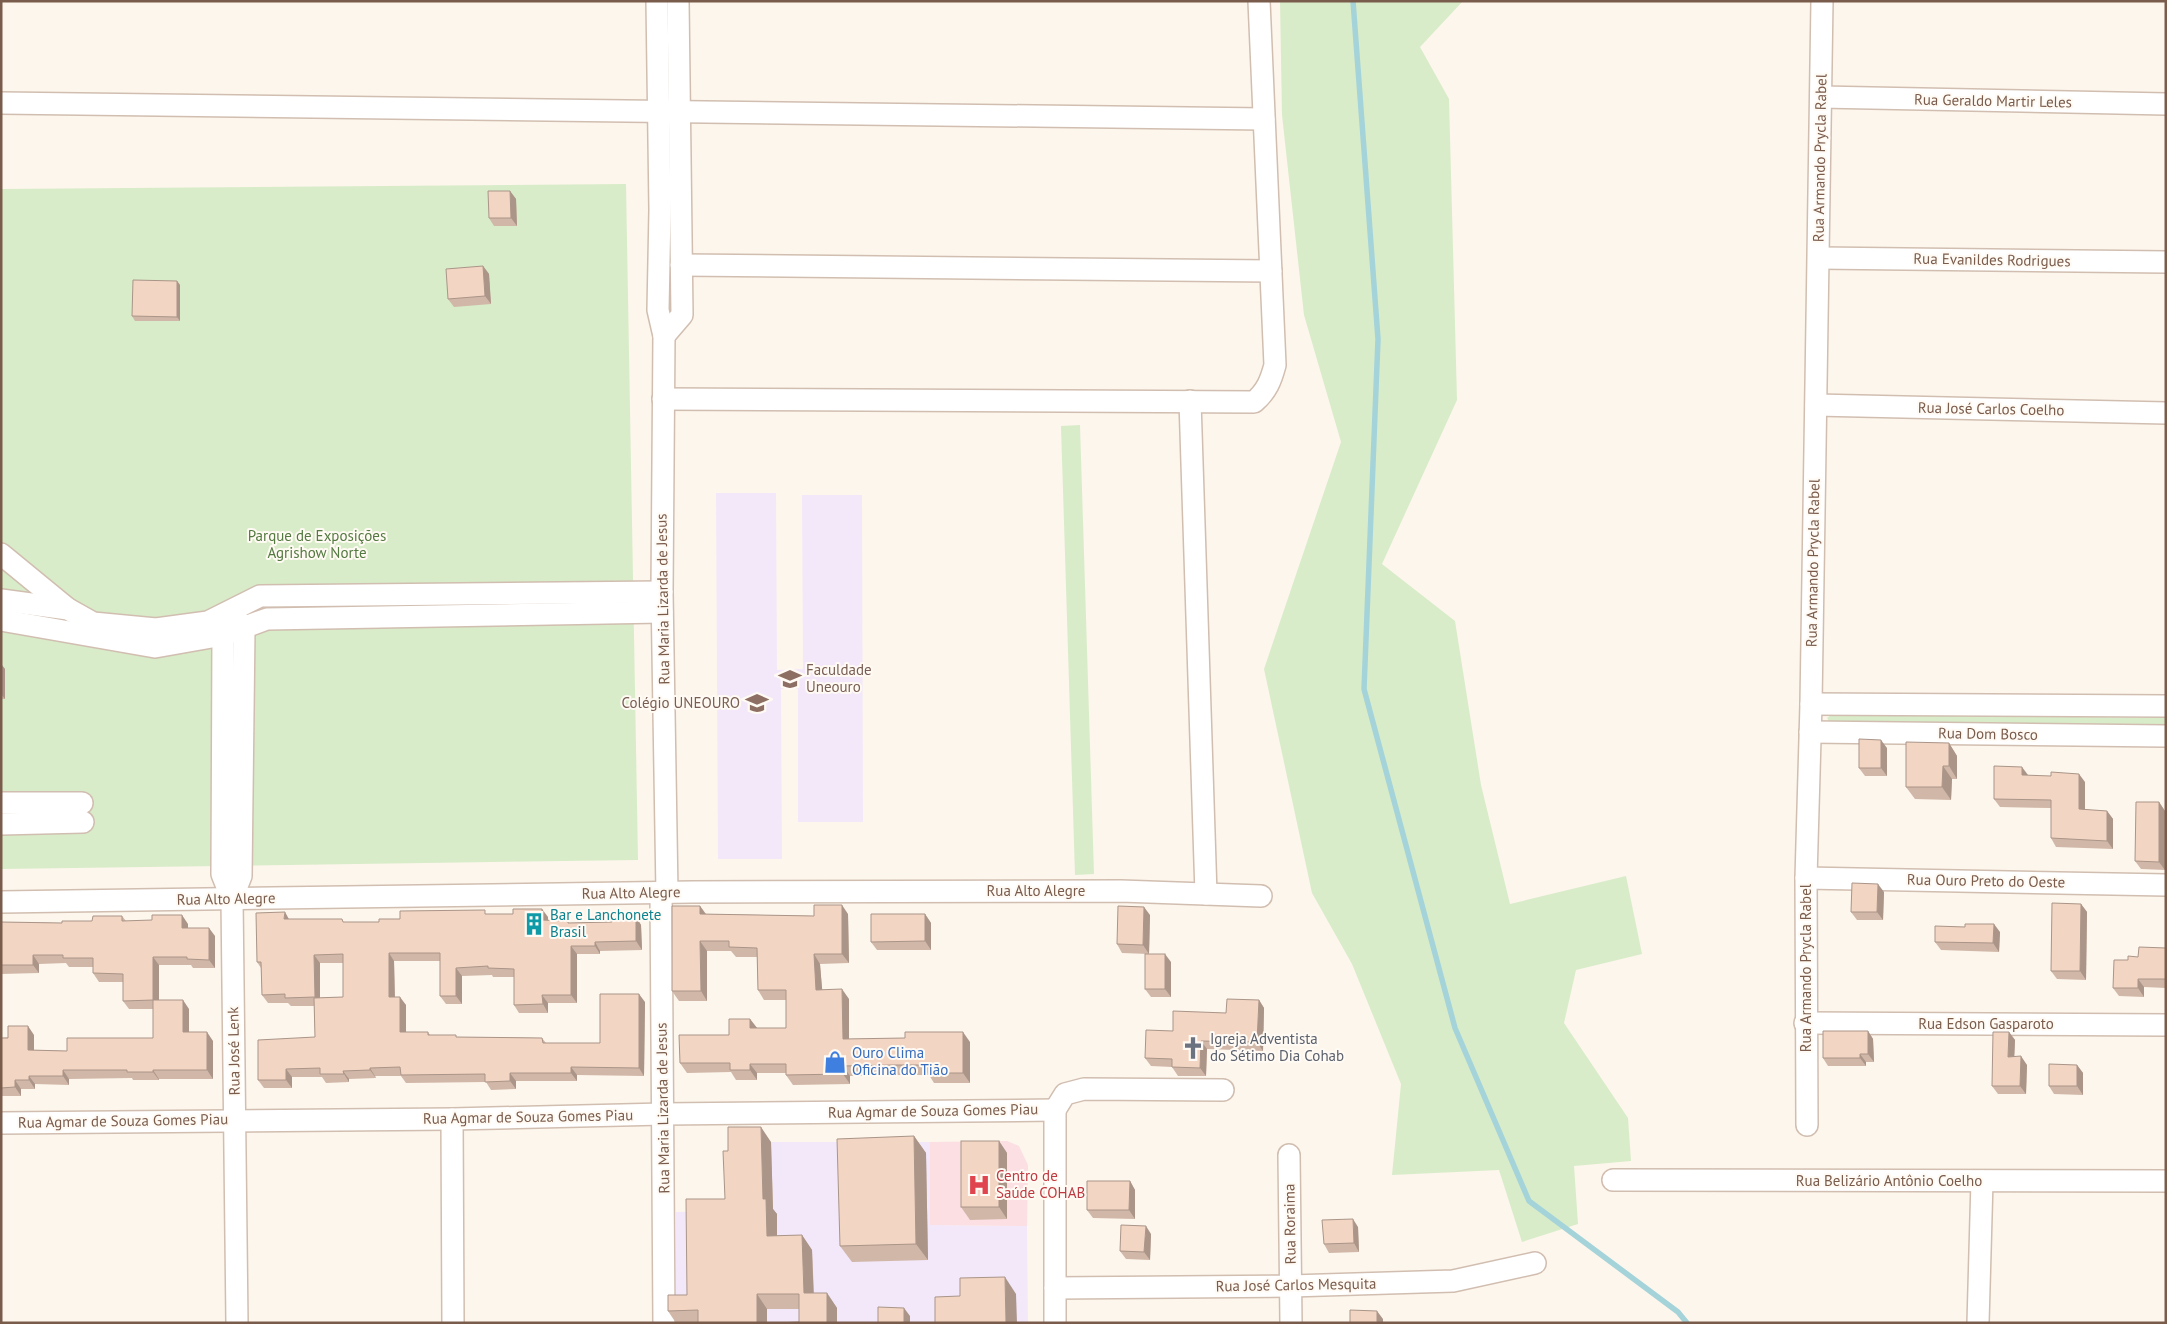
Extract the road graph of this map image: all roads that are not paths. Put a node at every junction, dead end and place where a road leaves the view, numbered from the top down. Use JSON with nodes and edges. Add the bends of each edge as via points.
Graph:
{"nodes":[{"id":1,"x":657,"y":1,"type":"edge"},
{"id":2,"x":678,"y":1,"type":"edge"},
{"id":3,"x":1259,"y":1,"type":"edge"},
{"id":4,"x":1822,"y":1,"type":"edge"},
{"id":5,"x":1821,"y":98,"type":"junction"},
{"id":6,"x":1,"y":102,"type":"edge"},
{"id":7,"x":2166,"y":104,"type":"edge"},
{"id":8,"x":669,"y":111,"type":"junction"},
{"id":9,"x":1264,"y":119,"type":"junction"},
{"id":10,"x":1819,"y":258,"type":"junction"},
{"id":11,"x":2166,"y":262,"type":"edge"},
{"id":12,"x":681,"y":265,"type":"junction"},
{"id":13,"x":1271,"y":271,"type":"junction"},
{"id":14,"x":664,"y":336,"type":"junction"},
{"id":15,"x":662,"y":399,"type":"junction"},
{"id":16,"x":1190,"y":401,"type":"junction"},
{"id":17,"x":1816,"y":405,"type":"junction"},
{"id":18,"x":2166,"y":413,"type":"edge"},
{"id":19,"x":1,"y":554,"type":"edge"},
{"id":20,"x":1,"y":600,"type":"edge"},
{"id":21,"x":662,"y":602,"type":"junction"},
{"id":22,"x":68,"y":609,"type":"junction"},
{"id":23,"x":1,"y":620,"type":"edge"},
{"id":24,"x":224,"y":621,"type":"junction"},
{"id":25,"x":244,"y":629,"type":"junction"},
{"id":26,"x":1811,"y":704,"type":"junction"},
{"id":27,"x":2166,"y":706,"type":"edge"},
{"id":28,"x":1810,"y":732,"type":"junction"},
{"id":29,"x":2166,"y":736,"type":"edge"},
{"id":30,"x":231,"y":745,"type":"junction"},
{"id":31,"x":1,"y":803,"type":"edge"},
{"id":32,"x":1,"y":824,"type":"edge"},
{"id":33,"x":1806,"y":878,"type":"junction"},
{"id":34,"x":2166,"y":885,"type":"edge"},
{"id":35,"x":664,"y":893,"type":"junction"},
{"id":36,"x":1206,"y":894,"type":"junction"},
{"id":37,"x":1261,"y":896,"type":"dead end"},
{"id":38,"x":232,"y":899,"type":"junction"},
{"id":39,"x":1,"y":902,"type":"edge"},
{"id":40,"x":1806,"y":1023,"type":"junction"},
{"id":41,"x":2166,"y":1025,"type":"edge"},
{"id":42,"x":1223,"y":1090,"type":"dead end"},
{"id":43,"x":1055,"y":1110,"type":"junction"},
{"id":44,"x":663,"y":1114,"type":"junction"},
{"id":45,"x":452,"y":1119,"type":"junction"},
{"id":46,"x":234,"y":1120,"type":"junction"},
{"id":47,"x":1,"y":1123,"type":"edge"},
{"id":48,"x":1807,"y":1124,"type":"dead end"},
{"id":49,"x":1289,"y":1156,"type":"dead end"},
{"id":50,"x":1613,"y":1180,"type":"dead end"},
{"id":51,"x":1982,"y":1181,"type":"junction"},
{"id":52,"x":2166,"y":1181,"type":"edge"},
{"id":53,"x":1535,"y":1263,"type":"dead end"},
{"id":54,"x":1291,"y":1286,"type":"junction"},
{"id":55,"x":1055,"y":1288,"type":"junction"},
{"id":56,"x":236,"y":1323,"type":"edge"},
{"id":57,"x":453,"y":1323,"type":"edge"},
{"id":58,"x":664,"y":1323,"type":"edge"},
{"id":59,"x":1055,"y":1323,"type":"edge"},
{"id":60,"x":1291,"y":1323,"type":"edge"},
{"id":61,"x":1978,"y":1323,"type":"edge"}],
"edges":[{"from":1,"to":8,"type":"street"},
{"from":2,"to":8,"type":"street"},
{"from":3,"to":9,"type":"street"},
{"from":4,"to":5,"type":"street","name":"Rua Armando Prycla Rabel"},
{"from":5,"to":7,"type":"street","name":"Rua Geraldo Martir Leles"},
{"from":5,"to":10,"type":"street","name":"Rua Armando Prycla Rabel"},
{"from":6,"to":8,"type":"street"},
{"from":8,"to":9,"type":"street"},
{"from":8,"to":12,"type":"street"},
{"from":8,"to":14,"type":"street","name":"Rua Maria Lizarda de Jesus","via":[[660,210],[658,310]]},
{"from":9,"to":13,"type":"street"},
{"from":10,"to":11,"type":"street","name":"Rua Evanildes Rodrigues"},
{"from":10,"to":17,"type":"street","name":"Rua Armando Prycla Rabel"},
{"from":12,"to":13,"type":"street"},
{"from":12,"to":14,"type":"street","via":[[682,315]]},
{"from":13,"to":16,"type":"street","via":[[1275,365],[1268,386],[1254,402]]},
{"from":14,"to":15,"type":"street","name":"Rua Maria Lizarda de Jesus"},
{"from":15,"to":16,"type":"street"},
{"from":15,"to":21,"type":"street","name":"Rua Maria Lizarda de Jesus"},
{"from":16,"to":36,"type":"street"},
{"from":17,"to":18,"type":"street","name":"Rua José Carlos Coelho"},
{"from":17,"to":26,"type":"street","name":"Rua Armando Prycla Rabel"},
{"from":19,"to":22,"type":"street"},
{"from":20,"to":22,"type":"street"},
{"from":21,"to":24,"type":"street","via":[[260,596]]},
{"from":21,"to":25,"type":"street","via":[[267,619]]},
{"from":21,"to":35,"type":"street","name":"Rua Maria Lizarda de Jesus"},
{"from":22,"to":24,"type":"street","via":[[93,623],[156,629]]},
{"from":23,"to":24,"type":"street","via":[[155,647]]},
{"from":24,"to":25,"type":"street"},
{"from":24,"to":30,"type":"street"},
{"from":25,"to":30,"type":"street"},
{"from":26,"to":27,"type":"street","name":"Rua Dom Bosco"},
{"from":26,"to":28,"type":"street","name":"Rua Armando Prycla Rabel"},
{"from":28,"to":29,"type":"street","name":"Rua Dom Bosco"},
{"from":28,"to":33,"type":"street","name":"Rua Armando Prycla Rabel"},
{"from":30,"to":38,"type":"street","via":[[222,874]]},
{"from":31,"to":32,"type":"street","via":[[83,812]]},
{"from":33,"to":34,"type":"street","name":"Rua Ouro Preto do Oeste"},
{"from":33,"to":40,"type":"street","name":"Rua Armando Prycla Rabel"},
{"from":35,"to":36,"type":"street","name":"Rua Alto Alegre","via":[[1121,891]]},
{"from":35,"to":38,"type":"street","name":"Rua Alto Alegre"},
{"from":35,"to":44,"type":"street","name":"Rua Maria Lizarda de Jesus"},
{"from":36,"to":37,"type":"street","name":"Rua Alto Alegre"},
{"from":38,"to":39,"type":"street","name":"Rua Alto Alegre"},
{"from":38,"to":46,"type":"street","name":"Rua José Lenk"},
{"from":40,"to":41,"type":"street","name":"Rua Edson Gasparoto"},
{"from":40,"to":48,"type":"street","name":"Rua Armando Prycla Rabel"},
{"from":42,"to":43,"type":"street","via":[[1084,1089],[1065,1094]]},
{"from":43,"to":44,"type":"street","name":"Rua Agmar de Souza Gomes Piau"},
{"from":43,"to":55,"type":"street"},
{"from":44,"to":45,"type":"street","name":"Rua Agmar de Souza Gomes Piau"},
{"from":44,"to":58,"type":"street","name":"Rua Maria Lizarda de Jesus"},
{"from":45,"to":46,"type":"street","name":"Rua Agmar de Souza Gomes Piau"},
{"from":45,"to":57,"type":"street"},
{"from":46,"to":47,"type":"street","name":"Rua Agmar de Souza Gomes Piau"},
{"from":46,"to":56,"type":"street","name":"Rua José Lenk"},
{"from":49,"to":54,"type":"street","name":"Rua Roraima"},
{"from":50,"to":51,"type":"street","name":"Rua Belizário Antônio Coelho"},
{"from":51,"to":52,"type":"street","name":"Rua Belizário Antônio Coelho"},
{"from":51,"to":61,"type":"street"},
{"from":53,"to":54,"type":"street","name":"Rua José Carlos Mesquita","via":[[1453,1280]]},
{"from":54,"to":55,"type":"street","name":"Rua José Carlos Mesquita"},
{"from":54,"to":60,"type":"street","name":"Rua Roraima"},
{"from":55,"to":59,"type":"street"}]}
